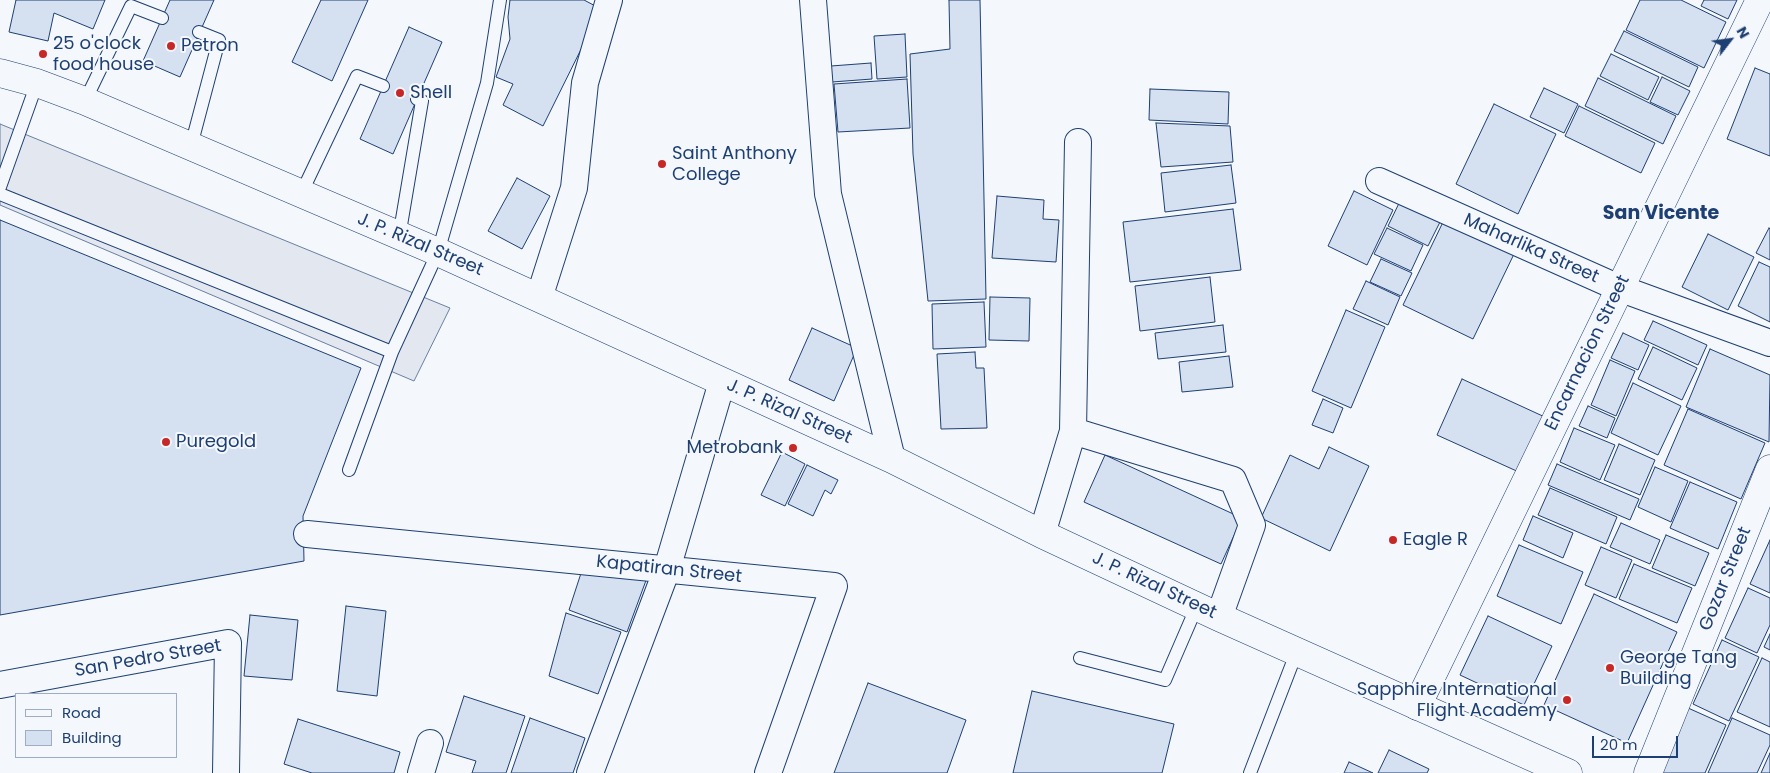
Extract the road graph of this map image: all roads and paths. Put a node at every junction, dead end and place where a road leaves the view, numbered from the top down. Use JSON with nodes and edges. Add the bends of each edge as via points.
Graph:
{"nodes":[{"id":1,"x":500,"y":0,"type":"edge"},
{"id":2,"x":608,"y":0,"type":"edge"},
{"id":3,"x":813,"y":0,"type":"edge"},
{"id":4,"x":1760,"y":0,"type":"edge"},
{"id":5,"x":162,"y":18,"type":"dead end"},
{"id":6,"x":199,"y":32,"type":"dead end"},
{"id":7,"x":0,"y":73,"type":"edge"},
{"id":8,"x":37,"y":83,"type":"junction"},
{"id":9,"x":383,"y":86,"type":"dead end"},
{"id":10,"x":417,"y":99,"type":"dead end"},
{"id":11,"x":85,"y":101,"type":"junction"},
{"id":12,"x":1078,"y":142,"type":"dead end"},
{"id":13,"x":191,"y":146,"type":"junction"},
{"id":14,"x":1379,"y":181,"type":"dead end"},
{"id":15,"x":0,"y":187,"type":"edge"},
{"id":16,"x":0,"y":194,"type":"edge"},
{"id":17,"x":301,"y":194,"type":"junction"},
{"id":18,"x":399,"y":237,"type":"junction"},
{"id":19,"x":438,"y":252,"type":"junction"},
{"id":20,"x":1619,"y":288,"type":"junction"},
{"id":21,"x":539,"y":298,"type":"junction"},
{"id":22,"x":1770,"y":343,"type":"edge"},
{"id":23,"x":392,"y":352,"type":"junction"},
{"id":24,"x":722,"y":382,"type":"junction"},
{"id":25,"x":1074,"y":431,"type":"junction"},
{"id":26,"x":892,"y":458,"type":"junction"},
{"id":27,"x":1770,"y":469,"type":"edge"},
{"id":28,"x":349,"y":470,"type":"dead end"},
{"id":29,"x":307,"y":534,"type":"dead end"},
{"id":30,"x":1042,"y":534,"type":"junction"},
{"id":31,"x":667,"y":570,"type":"junction"},
{"id":32,"x":1208,"y":612,"type":"junction"},
{"id":33,"x":1297,"y":651,"type":"junction"},
{"id":34,"x":1080,"y":658,"type":"dead end"},
{"id":35,"x":0,"y":685,"type":"edge"},
{"id":36,"x":1417,"y":706,"type":"junction"},
{"id":37,"x":430,"y":742,"type":"dead end"},
{"id":38,"x":226,"y":773,"type":"edge"},
{"id":39,"x":421,"y":773,"type":"edge"},
{"id":40,"x":590,"y":773,"type":"edge"},
{"id":41,"x":768,"y":773,"type":"edge"},
{"id":42,"x":1250,"y":773,"type":"edge"},
{"id":43,"x":1568,"y":773,"type":"edge"},
{"id":44,"x":1648,"y":773,"type":"edge"}],
"edges":[{"from":1,"to":19,"type":"lane","via":[[487,83]]},
{"from":2,"to":21,"type":"street","via":[[585,84],[574,188]]},
{"from":3,"to":26,"type":"street","via":[[828,194]]},
{"from":4,"to":20,"type":"main road","name":"Encarnacion Street"},
{"from":5,"to":11,"type":"lane","via":[[131,6]]},
{"from":6,"to":13,"type":"lane","via":[[219,40]]},
{"from":7,"to":8,"type":"main road","name":"J. P. Rizal Street"},
{"from":8,"to":11,"type":"main road","name":"J. P. Rizal Street"},
{"from":8,"to":15,"type":"lane"},
{"from":9,"to":17,"type":"lane","via":[[357,76]]},
{"from":10,"to":18,"type":"lane","via":[[422,101]]},
{"from":11,"to":13,"type":"main road","name":"J. P. Rizal Street"},
{"from":12,"to":25,"type":"street"},
{"from":13,"to":17,"type":"main road","name":"J. P. Rizal Street"},
{"from":14,"to":20,"type":"street","name":"Maharlika Street"},
{"from":16,"to":23,"type":"lane"},
{"from":17,"to":18,"type":"main road","name":"J. P. Rizal Street"},
{"from":18,"to":19,"type":"main road","name":"J. P. Rizal Street"},
{"from":19,"to":21,"type":"main road","name":"J. P. Rizal Street"},
{"from":19,"to":23,"type":"lane"},
{"from":20,"to":22,"type":"street","name":"Maharlika Street"},
{"from":20,"to":36,"type":"main road","name":"Encarnacion Street"},
{"from":21,"to":24,"type":"main road","name":"J. P. Rizal Street"},
{"from":23,"to":28,"type":"lane"},
{"from":24,"to":26,"type":"main road","name":"J. P. Rizal Street"},
{"from":24,"to":31,"type":"street"},
{"from":25,"to":30,"type":"street"},
{"from":25,"to":32,"type":"street","via":[[1233,480],[1252,525]]},
{"from":26,"to":30,"type":"main road","name":"J. P. Rizal Street"},
{"from":27,"to":44,"type":"main road","name":"Gozar Street"},
{"from":29,"to":31,"type":"street","name":"Kapatiran Street"},
{"from":30,"to":32,"type":"main road","name":"J. P. Rizal Street"},
{"from":31,"to":40,"type":"street"},
{"from":31,"to":41,"type":"street","name":"Kapatiran Street","via":[[834,586]]},
{"from":32,"to":33,"type":"main road","name":"J. P. Rizal Street"},
{"from":32,"to":34,"type":"lane","via":[[1165,680]]},
{"from":33,"to":36,"type":"main road","name":"J. P. Rizal Street"},
{"from":33,"to":42,"type":"lane"},
{"from":35,"to":38,"type":"street","name":"San Pedro Street","via":[[228,643]]},
{"from":36,"to":43,"type":"main road","name":"J. P. Rizal Street"},
{"from":37,"to":39,"type":"street"}]}
